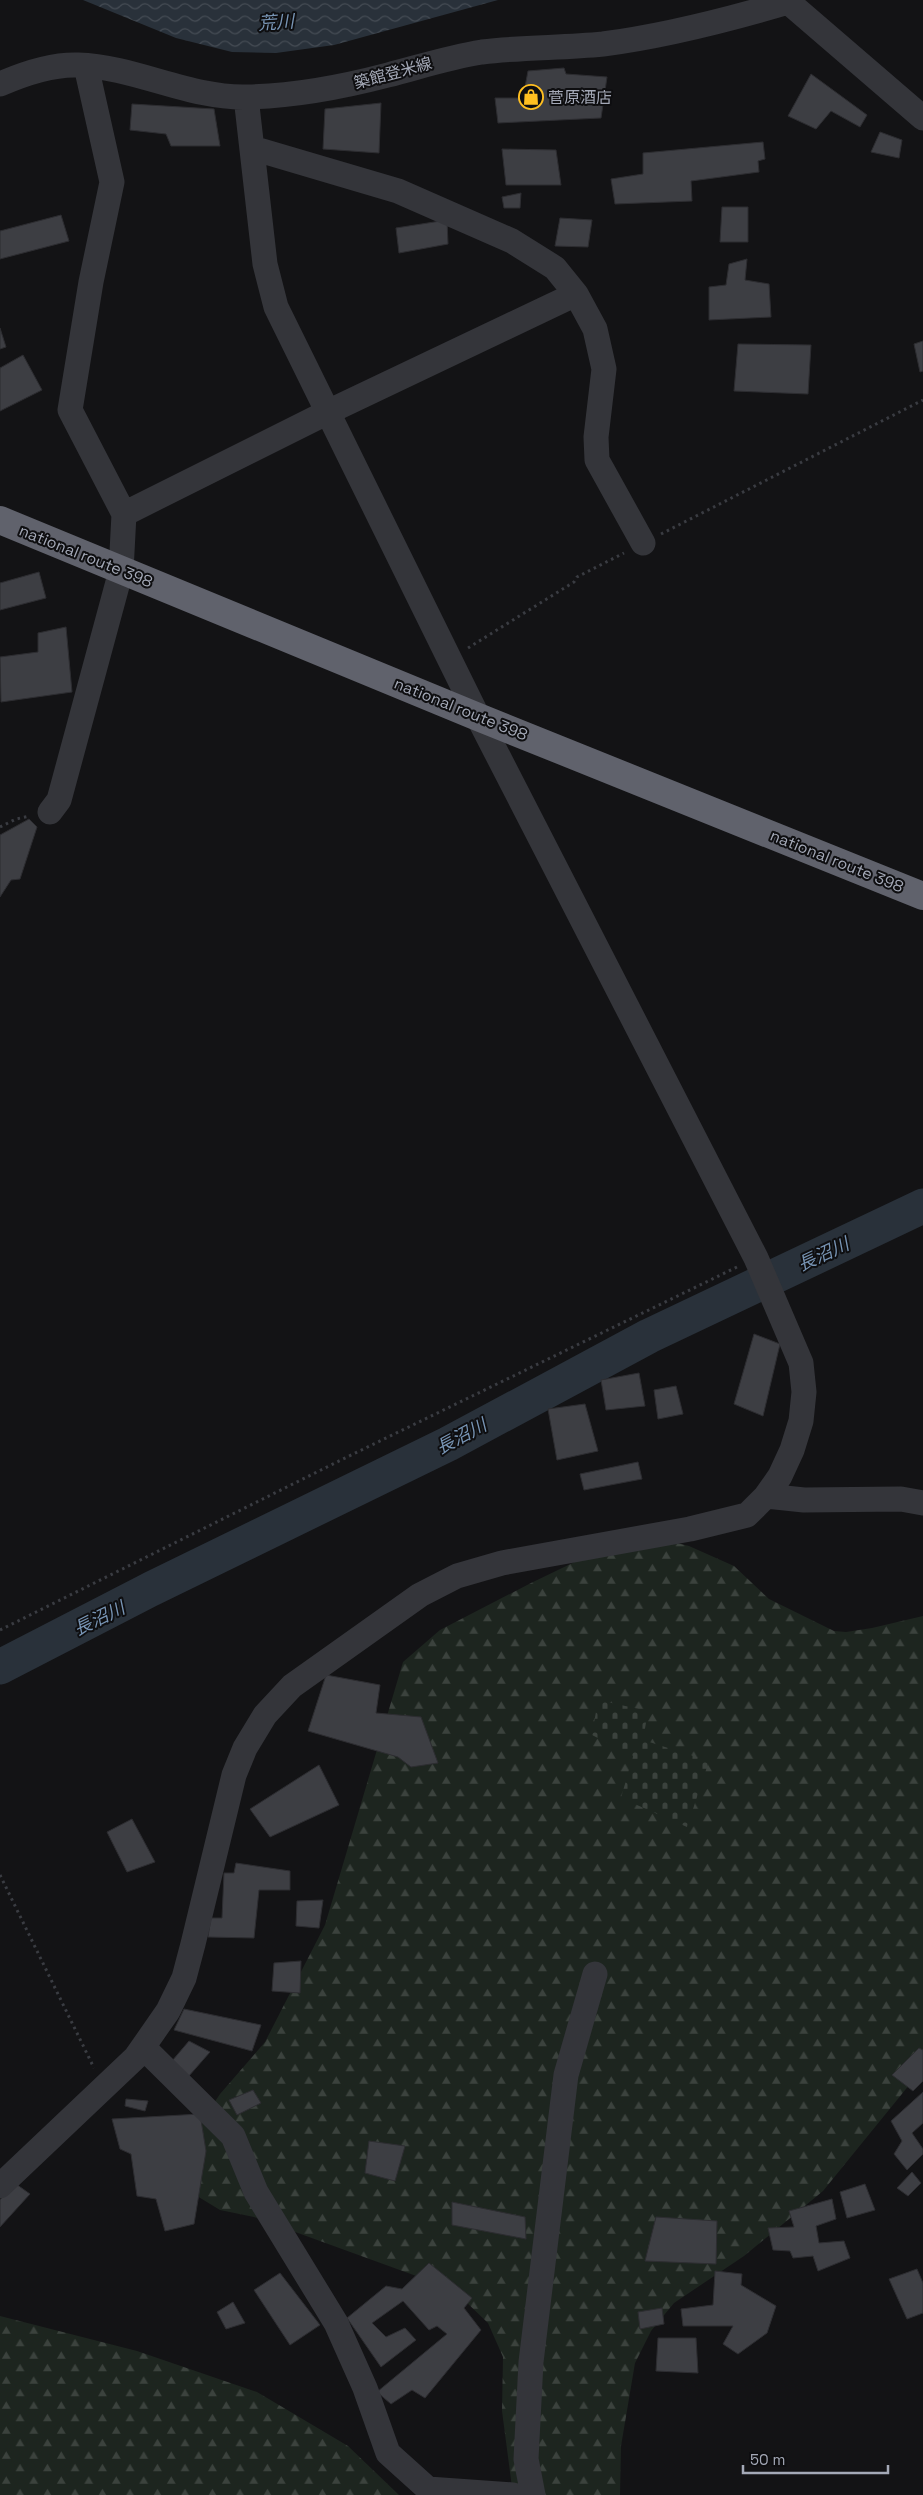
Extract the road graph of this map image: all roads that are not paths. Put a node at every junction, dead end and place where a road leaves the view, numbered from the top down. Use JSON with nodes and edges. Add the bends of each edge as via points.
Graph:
{"nodes":[{"id":1,"x":787,"y":1,"type":"edge"},
{"id":2,"x":86,"y":66,"type":"junction"},
{"id":3,"x":0,"y":84,"type":"edge"},
{"id":4,"x":246,"y":98,"type":"junction"},
{"id":5,"x":923,"y":118,"type":"edge"},
{"id":6,"x":252,"y":148,"type":"junction"},
{"id":7,"x":576,"y":294,"type":"junction"},
{"id":8,"x":328,"y":412,"type":"junction"},
{"id":9,"x":124,"y":514,"type":"junction"},
{"id":10,"x":0,"y":520,"type":"edge"},
{"id":11,"x":643,"y":543,"type":"road end"},
{"id":12,"x":121,"y":571,"type":"junction"},
{"id":13,"x":478,"y":717,"type":"junction"},
{"id":14,"x":50,"y":812,"type":"road end"},
{"id":15,"x":923,"y":896,"type":"edge"},
{"id":16,"x":766,"y":1496,"type":"junction"},
{"id":17,"x":923,"y":1503,"type":"edge"},
{"id":18,"x":595,"y":1974,"type":"dead end"},
{"id":19,"x":143,"y":2047,"type":"junction"},
{"id":20,"x":0,"y":2186,"type":"edge"},
{"id":21,"x":513,"y":2495,"type":"edge"},
{"id":22,"x":533,"y":2495,"type":"edge"}],
"edges":[{"from":1,"to":4,"type":"street","name":"築館登米線","via":[[680,30],[603,44],[482,52],[333,88]]},
{"from":1,"to":5,"type":"street"},
{"from":2,"to":3,"type":"street","name":"築館登米線","via":[[49,69]]},
{"from":2,"to":4,"type":"street","name":"築館登米線","via":[[219,96]]},
{"from":2,"to":9,"type":"street","via":[[112,182],[91,282],[70,410]]},
{"from":4,"to":6,"type":"street"},
{"from":6,"to":7,"type":"street","via":[[398,191],[512,241],[555,268]]},
{"from":6,"to":8,"type":"street","via":[[265,264],[276,307]]},
{"from":7,"to":8,"type":"street"},
{"from":7,"to":11,"type":"street","via":[[595,329],[604,369],[596,437],[597,460]]},
{"from":8,"to":9,"type":"street"},
{"from":8,"to":13,"type":"street"},
{"from":9,"to":12,"type":"street"},
{"from":10,"to":12,"type":"highway","name":"national route 398"},
{"from":12,"to":13,"type":"highway","name":"national route 398"},
{"from":12,"to":14,"type":"street","via":[[59,800]]},
{"from":13,"to":15,"type":"highway","name":"national route 398"},
{"from":13,"to":16,"type":"street","via":[[756,1258],[801,1363],[804,1392],[801,1421],[780,1476]]},
{"from":16,"to":17,"type":"street","via":[[804,1500],[901,1499]]},
{"from":16,"to":19,"type":"street","via":[[747,1515],[721,1522],[502,1563],[457,1576],[420,1595],[292,1686],[265,1715],[245,1748],[234,1775],[184,1978],[168,2011]]},
{"from":18,"to":22,"type":"street","via":[[566,2075],[532,2352],[526,2458]]},
{"from":19,"to":20,"type":"street","via":[[104,2089]]},
{"from":19,"to":21,"type":"street","via":[[233,2136],[256,2192],[336,2323],[365,2388],[388,2453],[428,2489]]}]}
